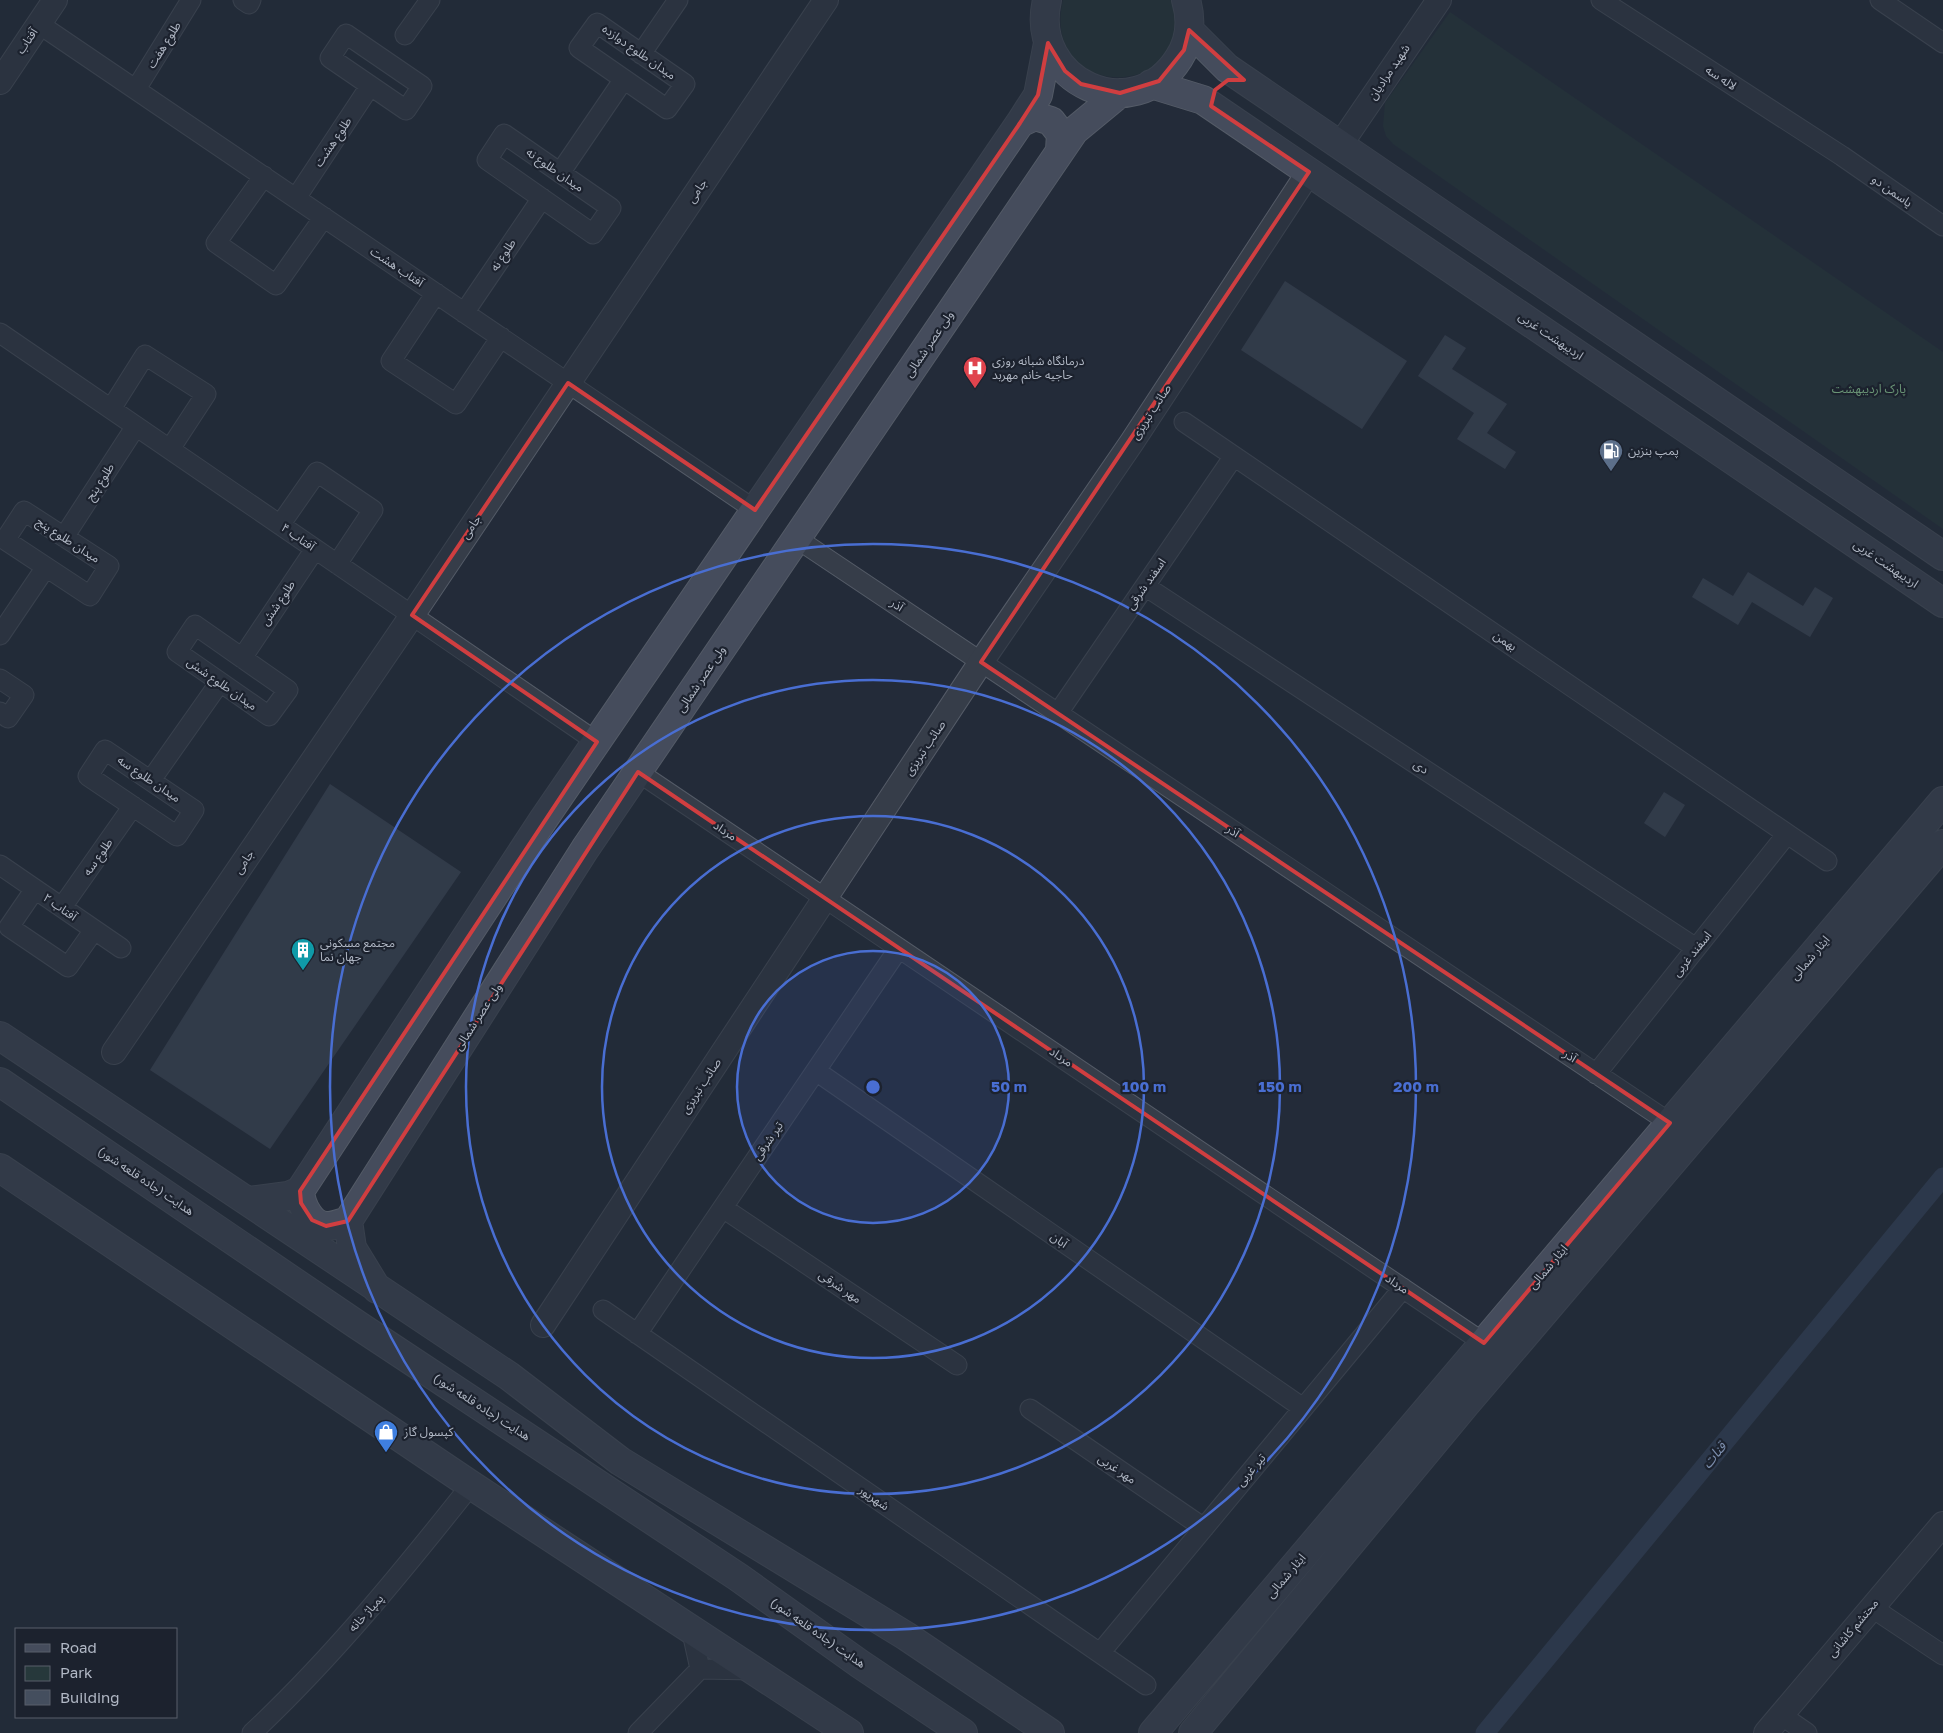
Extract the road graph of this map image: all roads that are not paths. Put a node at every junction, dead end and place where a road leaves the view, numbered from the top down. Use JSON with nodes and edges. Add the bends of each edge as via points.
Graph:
{"nodes":[{"id":1,"x":55,"y":0,"type":"edge"},
{"id":2,"x":191,"y":0,"type":"edge"},
{"id":3,"x":243,"y":0,"type":"edge"},
{"id":4,"x":251,"y":0,"type":"edge"},
{"id":5,"x":430,"y":0,"type":"edge"},
{"id":6,"x":678,"y":0,"type":"edge"},
{"id":7,"x":826,"y":0,"type":"edge"},
{"id":8,"x":1186,"y":0,"type":"edge"},
{"id":9,"x":1439,"y":0,"type":"edge"},
{"id":10,"x":1601,"y":0,"type":"edge"},
{"id":11,"x":1880,"y":0,"type":"edge"},
{"id":12,"x":1043,"y":5,"type":"edge"},
{"id":13,"x":39,"y":24,"type":"junction"},
{"id":14,"x":1190,"y":30,"type":"junction"},
{"id":15,"x":405,"y":35,"type":"dead end"},
{"id":16,"x":1048,"y":43,"type":"junction"},
{"id":17,"x":1943,"y":43,"type":"edge"},
{"id":18,"x":641,"y":54,"type":"junction"},
{"id":19,"x":624,"y":79,"type":"junction"},
{"id":20,"x":1244,"y":80,"type":"junction"},
{"id":21,"x":0,"y":82,"type":"edge"},
{"id":22,"x":1151,"y":84,"type":"junction"},
{"id":23,"x":370,"y":86,"type":"junction"},
{"id":24,"x":136,"y":90,"type":"junction"},
{"id":25,"x":1120,"y":94,"type":"junction"},
{"id":26,"x":1211,"y":106,"type":"junction"},
{"id":27,"x":1020,"y":123,"type":"junction"},
{"id":28,"x":1340,"y":145,"type":"junction"},
{"id":29,"x":1060,"y":150,"type":"junction"},
{"id":30,"x":1842,"y":156,"type":"joint"},
{"id":31,"x":1309,"y":172,"type":"junction"},
{"id":32,"x":560,"y":173,"type":"junction"},
{"id":33,"x":264,"y":176,"type":"junction"},
{"id":34,"x":296,"y":198,"type":"junction"},
{"id":35,"x":542,"y":198,"type":"junction"},
{"id":36,"x":324,"y":217,"type":"junction"},
{"id":37,"x":1943,"y":226,"type":"edge"},
{"id":38,"x":436,"y":293,"type":"junction"},
{"id":39,"x":464,"y":312,"type":"junction"},
{"id":40,"x":0,"y":333,"type":"edge"},
{"id":41,"x":501,"y":337,"type":"junction"},
{"id":42,"x":568,"y":383,"type":"junction"},
{"id":43,"x":110,"y":409,"type":"junction"},
{"id":44,"x":1184,"y":422,"type":"dead end"},
{"id":45,"x":136,"y":426,"type":"junction"},
{"id":46,"x":170,"y":450,"type":"junction"},
{"id":47,"x":1234,"y":456,"type":"junction"},
{"id":48,"x":755,"y":510,"type":"junction"},
{"id":49,"x":280,"y":525,"type":"junction"},
{"id":50,"x":64,"y":537,"type":"junction"},
{"id":51,"x":796,"y":538,"type":"junction"},
{"id":52,"x":315,"y":549,"type":"junction"},
{"id":53,"x":1943,"y":556,"type":"edge"},
{"id":54,"x":337,"y":564,"type":"junction"},
{"id":55,"x":46,"y":567,"type":"junction"},
{"id":56,"x":1145,"y":586,"type":"junction"},
{"id":57,"x":1943,"y":603,"type":"edge"},
{"id":58,"x":412,"y":615,"type":"junction"},
{"id":59,"x":0,"y":635,"type":"edge"},
{"id":60,"x":242,"y":658,"type":"junction"},
{"id":61,"x":981,"y":662,"type":"junction"},
{"id":62,"x":0,"y":679,"type":"edge"},
{"id":63,"x":220,"y":682,"type":"junction"},
{"id":64,"x":0,"y":712,"type":"edge"},
{"id":65,"x":1058,"y":713,"type":"junction"},
{"id":66,"x":596,"y":742,"type":"junction"},
{"id":67,"x":638,"y":772,"type":"junction"},
{"id":68,"x":151,"y":780,"type":"junction"},
{"id":69,"x":1943,"y":801,"type":"edge"},
{"id":70,"x":133,"y":806,"type":"junction"},
{"id":71,"x":1787,"y":834,"type":"junction"},
{"id":72,"x":1943,"y":844,"type":"edge"},
{"id":73,"x":1827,"y":861,"type":"dead end"},
{"id":74,"x":0,"y":864,"type":"edge"},
{"id":75,"x":35,"y":889,"type":"junction"},
{"id":76,"x":825,"y":898,"type":"junction"},
{"id":77,"x":62,"y":907,"type":"junction"},
{"id":78,"x":94,"y":930,"type":"junction"},
{"id":79,"x":121,"y":948,"type":"dead end"},
{"id":80,"x":899,"y":948,"type":"junction"},
{"id":81,"x":1696,"y":948,"type":"junction"},
{"id":82,"x":0,"y":1036,"type":"edge"},
{"id":83,"x":114,"y":1052,"type":"dead end"},
{"id":84,"x":816,"y":1071,"type":"junction"},
{"id":85,"x":1596,"y":1074,"type":"junction"},
{"id":86,"x":0,"y":1082,"type":"edge"},
{"id":87,"x":1670,"y":1123,"type":"junction"},
{"id":88,"x":0,"y":1168,"type":"edge"},
{"id":89,"x":300,"y":1191,"type":"junction"},
{"id":90,"x":248,"y":1201,"type":"junction"},
{"id":91,"x":723,"y":1208,"type":"junction"},
{"id":92,"x":348,"y":1221,"type":"junction"},
{"id":93,"x":1583,"y":1246,"type":"junction"},
{"id":94,"x":1402,"y":1288,"type":"junction"},
{"id":95,"x":377,"y":1289,"type":"junction"},
{"id":96,"x":603,"y":1310,"type":"dead end"},
{"id":97,"x":543,"y":1325,"type":"dead end"},
{"id":98,"x":638,"y":1334,"type":"junction"},
{"id":99,"x":1484,"y":1343,"type":"junction"},
{"id":100,"x":957,"y":1365,"type":"dead end"},
{"id":101,"x":1303,"y":1408,"type":"junction"},
{"id":102,"x":1030,"y":1409,"type":"dead end"},
{"id":103,"x":620,"y":1461,"type":"junction"},
{"id":104,"x":471,"y":1485,"type":"junction"},
{"id":105,"x":1943,"y":1524,"type":"edge"},
{"id":106,"x":1204,"y":1528,"type":"junction"},
{"id":107,"x":1870,"y":1607,"type":"junction"},
{"id":108,"x":692,"y":1628,"type":"junction"},
{"id":109,"x":1940,"y":1646,"type":"edge"},
{"id":110,"x":1100,"y":1653,"type":"junction"},
{"id":111,"x":860,"y":1664,"type":"junction"},
{"id":112,"x":700,"y":1669,"type":"junction"},
{"id":113,"x":755,"y":1670,"type":"junction"},
{"id":114,"x":1146,"y":1685,"type":"dead end"},
{"id":115,"x":1781,"y":1715,"type":"junction"},
{"id":116,"x":252,"y":1733,"type":"edge"},
{"id":117,"x":638,"y":1733,"type":"edge"},
{"id":118,"x":849,"y":1733,"type":"edge"},
{"id":119,"x":963,"y":1733,"type":"edge"},
{"id":120,"x":1050,"y":1733,"type":"edge"},
{"id":121,"x":1153,"y":1733,"type":"edge"},
{"id":122,"x":1193,"y":1733,"type":"edge"},
{"id":123,"x":1766,"y":1733,"type":"edge"},
{"id":124,"x":1807,"y":1733,"type":"edge"}],
"edges":[{"from":1,"to":13,"type":"street","name":"آفتاب"},
{"from":2,"to":24,"type":"street","name":"طلوع هفت"},
{"from":3,"to":4,"type":"street","via":[[249,4]]},
{"from":5,"to":15,"type":"street"},
{"from":6,"to":18,"type":"street"},
{"from":7,"to":42,"type":"street","name":"جامی"},
{"from":8,"to":14,"type":"main road"},
{"from":9,"to":28,"type":"street","name":"شهید مرادیان"},
{"from":10,"to":30,"type":"street","name":"لاله سه"},
{"from":11,"to":17,"type":"street"},
{"from":12,"to":16,"type":"main road"},
{"from":13,"to":21,"type":"street","name":"آفتاب"},
{"from":13,"to":24,"type":"street","name":"آفتاب هشت"},
{"from":14,"to":20,"type":"main road","via":[[1227,68]]},
{"from":14,"to":22,"type":"main road","via":[[1184,50],[1173,67]]},
{"from":16,"to":25,"type":"main road","via":[[1052,55],[1065,72],[1081,84],[1100,92]]},
{"from":16,"to":27,"type":"main road","via":[[1038,95]]},
{"from":18,"to":19,"type":"street","name":"میدان طلوع دوازده","via":[[684,84],[667,109]]},
{"from":18,"to":19,"type":"street","name":"میدان طلوع دوازده","via":[[597,23],[579,48]]},
{"from":19,"to":32,"type":"street"},
{"from":20,"to":26,"type":"main road","via":[[1228,80],[1215,90]]},
{"from":20,"to":28,"type":"main road"},
{"from":22,"to":25,"type":"main road"},
{"from":22,"to":26,"type":"main road","name":"اردیبهشت غربی","via":[[1203,100]]},
{"from":23,"to":23,"type":"street","via":[[406,110],[422,86],[346,34],[330,58]]},
{"from":23,"to":34,"type":"street","name":"طلوع هشت"},
{"from":24,"to":33,"type":"street","name":"آفتاب هشت"},
{"from":25,"to":29,"type":"main road","name":"ولی عصر شمالی","via":[[1074,131]]},
{"from":26,"to":31,"type":"main road","name":"اردیبهشت غربی"},
{"from":27,"to":29,"type":"main road","via":[[1035,116],[1051,121],[1061,134]]},
{"from":27,"to":48,"type":"main road"},
{"from":28,"to":53,"type":"main road"},
{"from":29,"to":51,"type":"main road","name":"ولی عصر شمالی"},
{"from":30,"to":37,"type":"street","name":"یاسمن دو"},
{"from":31,"to":57,"type":"main road","name":"اردیبهشت غربی"},
{"from":31,"to":61,"type":"street","name":"صائب تبریزی","via":[[1132,442]]},
{"from":32,"to":35,"type":"street","name":"میدان طلوع نه","via":[[611,208],[593,234]]},
{"from":32,"to":35,"type":"street","name":"میدان طلوع نه","via":[[504,134],[486,160]]},
{"from":33,"to":34,"type":"street","name":"آفتاب هشت"},
{"from":33,"to":36,"type":"street","via":[[216,243],[276,285]]},
{"from":34,"to":36,"type":"street","name":"آفتاب هشت"},
{"from":35,"to":39,"type":"street","name":"طلوع نه"},
{"from":36,"to":38,"type":"street","name":"آفتاب هشت"},
{"from":38,"to":39,"type":"street","name":"آفتاب هشت"},
{"from":38,"to":41,"type":"street","via":[[391,361],[456,404]]},
{"from":39,"to":41,"type":"street","name":"آفتاب هشت"},
{"from":40,"to":43,"type":"street","name":"آفتاب ۴"},
{"from":41,"to":42,"type":"street","name":"آفتاب هشت"},
{"from":42,"to":48,"type":"street","name":"آفتاب هشت"},
{"from":42,"to":58,"type":"street","name":"جامی"},
{"from":43,"to":45,"type":"street","name":"آفتاب ۴"},
{"from":43,"to":46,"type":"street","via":[[145,355],[206,394]]},
{"from":44,"to":47,"type":"street","name":"بهمن"},
{"from":45,"to":46,"type":"street","name":"آفتاب ۴"},
{"from":45,"to":50,"type":"street","name":"طلوع پنج"},
{"from":46,"to":49,"type":"street","name":"آفتاب ۴"},
{"from":47,"to":56,"type":"street","name":"اسفند شرقی"},
{"from":47,"to":71,"type":"street","name":"بهمن"},
{"from":48,"to":66,"type":"main road"},
{"from":49,"to":52,"type":"street","name":"آفتاب ۴"},
{"from":49,"to":54,"type":"street","via":[[316,472],[373,510]]},
{"from":50,"to":55,"type":"street","name":"میدان طلوع پنج","via":[[24,511],[5,540]]},
{"from":50,"to":55,"type":"street","name":"میدان طلوع پنج","via":[[109,566],[90,596]]},
{"from":51,"to":61,"type":"street","name":"آذر"},
{"from":51,"to":67,"type":"main road","name":"ولی عصر شمالی"},
{"from":52,"to":54,"type":"street","name":"آفتاب ۴"},
{"from":52,"to":60,"type":"street","name":"طلوع شش"},
{"from":54,"to":58,"type":"street","name":"آفتاب ۴"},
{"from":55,"to":59,"type":"street"},
{"from":56,"to":65,"type":"street","name":"اسفند شرقی"},
{"from":56,"to":81,"type":"street","name":"دی"},
{"from":58,"to":66,"type":"street","name":"آفتاب ۴"},
{"from":58,"to":83,"type":"street","name":"جامی"},
{"from":60,"to":63,"type":"street","name":"میدان طلوع شش","via":[[196,625],[177,652]]},
{"from":60,"to":63,"type":"street","name":"میدان طلوع شش","via":[[288,690],[269,716]]},
{"from":61,"to":65,"type":"street","name":"آذر"},
{"from":61,"to":76,"type":"street","name":"صائب تبریزی"},
{"from":62,"to":64,"type":"street","via":[[24,695],[8,718]]},
{"from":63,"to":68,"type":"street"},
{"from":65,"to":85,"type":"street","name":"آذر"},
{"from":66,"to":89,"type":"main road"},
{"from":67,"to":76,"type":"street","name":"مرداد"},
{"from":67,"to":92,"type":"main road","name":"ولی عصر شمالی","via":[[579,858]]},
{"from":68,"to":70,"type":"street","name":"میدان طلوع سه","via":[[194,810],[177,836]]},
{"from":68,"to":70,"type":"street","name":"میدان طلوع سه","via":[[105,750],[88,776]]},
{"from":69,"to":87,"type":"main road","name":"ایثار شمالی"},
{"from":70,"to":77,"type":"street","name":"طلوع سه"},
{"from":71,"to":73,"type":"street","name":"بهمن"},
{"from":71,"to":81,"type":"street","name":"اسفند غربی"},
{"from":72,"to":93,"type":"main road","name":"ایثار شمالی"},
{"from":74,"to":75,"type":"street","name":"آفتاب ۲"},
{"from":75,"to":77,"type":"street","name":"آفتاب ۲"},
{"from":75,"to":78,"type":"street","via":[[10,927],[17,932],[68,967]]},
{"from":76,"to":80,"type":"street","name":"مرداد"},
{"from":76,"to":97,"type":"street","name":"صائب تبریزی"},
{"from":77,"to":78,"type":"street","name":"آفتاب ۲"},
{"from":78,"to":79,"type":"street","name":"آفتاب ۲"},
{"from":80,"to":84,"type":"street","name":"تیر شرقی"},
{"from":80,"to":94,"type":"street","name":"مرداد"},
{"from":81,"to":85,"type":"street","name":"اسفند غربی"},
{"from":82,"to":90,"type":"main road"},
{"from":84,"to":91,"type":"street","name":"تیر شرقی"},
{"from":84,"to":101,"type":"street","name":"آبان"},
{"from":85,"to":87,"type":"street","name":"آذر"},
{"from":86,"to":111,"type":"main road","name":"هدایت (جاده قلعه شور)","via":[[356,1324],[738,1576]]},
{"from":87,"to":93,"type":"main road","name":"ایثار شمالی"},
{"from":88,"to":104,"type":"main road"},
{"from":89,"to":90,"type":"main road","via":[[288,1196]]},
{"from":89,"to":92,"type":"main road","via":[[301,1203],[312,1220],[326,1226]]},
{"from":90,"to":95,"type":"main road"},
{"from":91,"to":98,"type":"street","name":"تیر شرقی"},
{"from":91,"to":100,"type":"street","name":"مهر شرقی"},
{"from":92,"to":95,"type":"main road","via":[[352,1248]]},
{"from":93,"to":99,"type":"main road","name":"ایثار شمالی"},
{"from":93,"to":122,"type":"main road","name":"ایثار شمالی","via":[[1458,1412]]},
{"from":94,"to":99,"type":"street","name":"مرداد"},
{"from":94,"to":101,"type":"street","name":"تیر غربی"},
{"from":95,"to":103,"type":"main road","via":[[537,1396]]},
{"from":96,"to":98,"type":"street","name":"شهریور"},
{"from":98,"to":110,"type":"street","name":"شهریور"},
{"from":99,"to":121,"type":"main road","name":"ایثار شمالی"},
{"from":101,"to":106,"type":"street","name":"تیر غربی"},
{"from":102,"to":106,"type":"street","name":"مهر غربی"},
{"from":103,"to":111,"type":"main road"},
{"from":103,"to":120,"type":"main road","via":[[906,1636]]},
{"from":104,"to":108,"type":"main road"},
{"from":104,"to":116,"type":"street","name":"پمپاژ خانه","via":[[389,1589],[289,1698]]},
{"from":105,"to":107,"type":"street","name":"محتشم کاشانی"},
{"from":106,"to":110,"type":"street","name":"تیر غربی"},
{"from":107,"to":109,"type":"street"},
{"from":107,"to":115,"type":"street","name":"محتشم کاشانی"},
{"from":108,"to":112,"type":"street"},
{"from":108,"to":113,"type":"main road"},
{"from":110,"to":114,"type":"street","name":"شهریور"},
{"from":111,"to":119,"type":"main road","name":"هدایت (جاده قلعه شور)"},
{"from":112,"to":113,"type":"street"},
{"from":112,"to":117,"type":"street"},
{"from":113,"to":118,"type":"main road"},
{"from":115,"to":123,"type":"street","name":"محتشم کاشانی"},
{"from":115,"to":124,"type":"street"}]}
